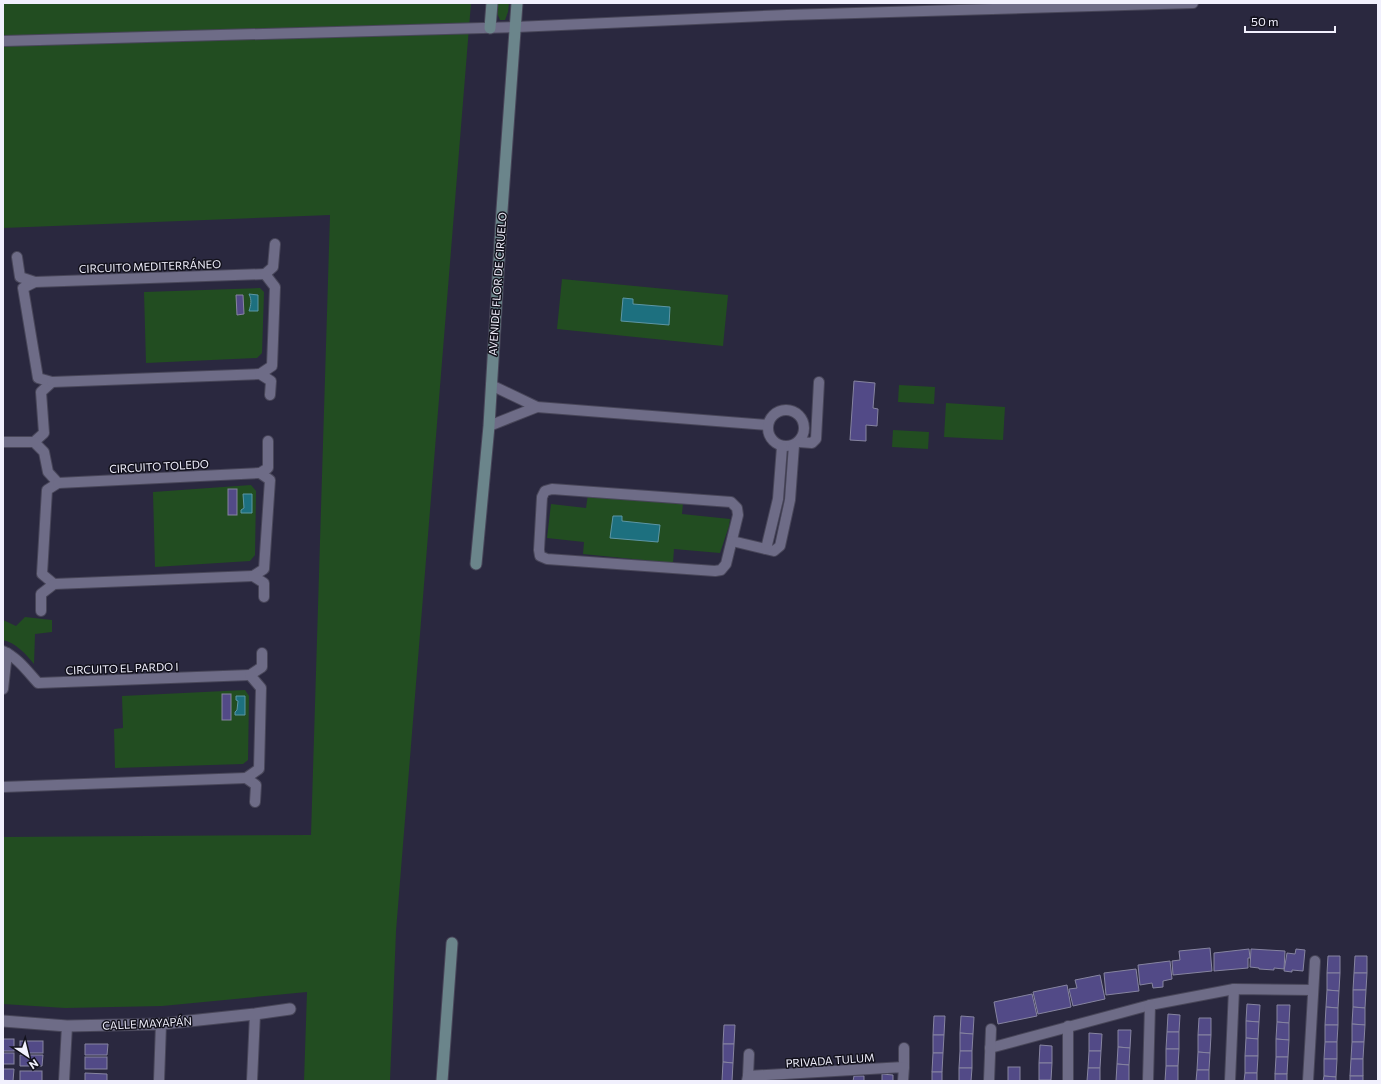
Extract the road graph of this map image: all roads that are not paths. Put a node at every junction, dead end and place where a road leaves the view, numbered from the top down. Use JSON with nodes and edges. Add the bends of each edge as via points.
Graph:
{"nodes":[{"id":1,"x":492,"y":3,"type":"edge"},
{"id":2,"x":517,"y":3,"type":"edge"},
{"id":3,"x":1193,"y":3,"type":"edge"},
{"id":4,"x":1056,"y":5,"type":"edge"},
{"id":5,"x":516,"y":27,"type":"junction"},
{"id":6,"x":490,"y":28,"type":"junction"},
{"id":7,"x":3,"y":41,"type":"edge"},
{"id":8,"x":275,"y":244,"type":"dead end"},
{"id":9,"x":17,"y":257,"type":"dead end"},
{"id":10,"x":265,"y":274,"type":"junction"},
{"id":11,"x":35,"y":282,"type":"junction"},
{"id":12,"x":260,"y":374,"type":"junction"},
{"id":13,"x":52,"y":382,"type":"junction"},
{"id":14,"x":819,"y":382,"type":"dead end"},
{"id":15,"x":490,"y":384,"type":"junction"},
{"id":16,"x":270,"y":395,"type":"dead end"},
{"id":17,"x":538,"y":407,"type":"junction"},
{"id":18,"x":768,"y":425,"type":"junction"},
{"id":19,"x":489,"y":426,"type":"junction"},
{"id":20,"x":268,"y":441,"type":"dead end"},
{"id":21,"x":3,"y":442,"type":"edge"},
{"id":22,"x":34,"y":442,"type":"junction"},
{"id":23,"x":796,"y":444,"type":"junction"},
{"id":24,"x":782,"y":447,"type":"junction"},
{"id":25,"x":260,"y":473,"type":"junction"},
{"id":26,"x":58,"y":483,"type":"junction"},
{"id":27,"x":732,"y":541,"type":"junction"},
{"id":28,"x":766,"y":549,"type":"junction"},
{"id":29,"x":476,"y":564,"type":"dead end"},
{"id":30,"x":253,"y":576,"type":"junction"},
{"id":31,"x":54,"y":584,"type":"junction"},
{"id":32,"x":264,"y":597,"type":"dead end"},
{"id":33,"x":41,"y":611,"type":"dead end"},
{"id":34,"x":5,"y":652,"type":"edge"},
{"id":35,"x":262,"y":653,"type":"dead end"},
{"id":36,"x":250,"y":675,"type":"junction"},
{"id":37,"x":3,"y":689,"type":"edge"},
{"id":38,"x":246,"y":778,"type":"junction"},
{"id":39,"x":3,"y":787,"type":"edge"},
{"id":40,"x":255,"y":802,"type":"dead end"},
{"id":41,"x":452,"y":943,"type":"dead end"},
{"id":42,"x":1315,"y":961,"type":"dead end"},
{"id":43,"x":1234,"y":989,"type":"junction"},
{"id":44,"x":1313,"y":990,"type":"junction"},
{"id":45,"x":1150,"y":1005,"type":"junction"},
{"id":46,"x":290,"y":1009,"type":"dead end"},
{"id":47,"x":255,"y":1014,"type":"junction"},
{"id":48,"x":3,"y":1021,"type":"edge"},
{"id":49,"x":1068,"y":1026,"type":"junction"},
{"id":50,"x":161,"y":1029,"type":"junction"},
{"id":51,"x":991,"y":1029,"type":"dead end"},
{"id":52,"x":66,"y":1031,"type":"junction"},
{"id":53,"x":904,"y":1048,"type":"dead end"},
{"id":54,"x":990,"y":1048,"type":"junction"},
{"id":55,"x":749,"y":1054,"type":"dead end"},
{"id":56,"x":904,"y":1067,"type":"junction"},
{"id":57,"x":830,"y":1076,"type":"edge"},
{"id":58,"x":748,"y":1079,"type":"edge"},
{"id":59,"x":64,"y":1081,"type":"edge"},
{"id":60,"x":159,"y":1081,"type":"edge"},
{"id":61,"x":252,"y":1081,"type":"edge"},
{"id":62,"x":442,"y":1081,"type":"edge"},
{"id":63,"x":903,"y":1081,"type":"edge"},
{"id":64,"x":989,"y":1081,"type":"edge"},
{"id":65,"x":1068,"y":1081,"type":"edge"},
{"id":66,"x":1148,"y":1081,"type":"edge"},
{"id":67,"x":1230,"y":1081,"type":"edge"},
{"id":68,"x":1308,"y":1081,"type":"edge"}],
"edges":[{"from":1,"to":6,"type":"main road"},
{"from":2,"to":5,"type":"main road","name":"AVENIDE FLOR DE CIRUELO"},
{"from":3,"to":4,"type":"street"},
{"from":4,"to":5,"type":"street"},
{"from":5,"to":6,"type":"street"},
{"from":5,"to":15,"type":"main road","name":"AVENIDE FLOR DE CIRUELO"},
{"from":6,"to":7,"type":"street"},
{"from":8,"to":10,"type":"street","via":[[273,267]]},
{"from":9,"to":11,"type":"street","via":[[20,277]]},
{"from":10,"to":11,"type":"street","name":"CIRCUITO MEDITERRÁNEO"},
{"from":10,"to":12,"type":"street","via":[[275,287],[272,366]]},
{"from":11,"to":13,"type":"street","via":[[23,288],[38,378]]},
{"from":12,"to":13,"type":"street"},
{"from":12,"to":16,"type":"street","via":[[271,382]]},
{"from":13,"to":22,"type":"street","via":[[41,392],[44,433]]},
{"from":14,"to":23,"type":"street","via":[[816,439],[812,443]]},
{"from":15,"to":17,"type":"street"},
{"from":15,"to":19,"type":"main road","name":"AVENIDE FLOR DE CIRUELO"},
{"from":17,"to":18,"type":"street"},
{"from":17,"to":19,"type":"street"},
{"from":18,"to":23,"type":"street","via":[[770,419],[778,412],[795,412],[803,420],[804,426],[804,432]]},
{"from":18,"to":24,"type":"street","via":[[772,441]]},
{"from":19,"to":29,"type":"main road","name":"AVENIDE FLOR DE CIRUELO"},
{"from":20,"to":25,"type":"street","via":[[268,468]]},
{"from":21,"to":22,"type":"street"},
{"from":22,"to":26,"type":"street","via":[[44,452],[48,472]]},
{"from":23,"to":24,"type":"street"},
{"from":23,"to":28,"type":"street","via":[[790,500],[780,546],[774,551]]},
{"from":24,"to":28,"type":"street","via":[[778,499]]},
{"from":25,"to":26,"type":"street","name":"CIRCUITO TOLEDO"},
{"from":25,"to":30,"type":"street","via":[[270,480],[264,569]]},
{"from":26,"to":31,"type":"street","via":[[47,490],[42,574]]},
{"from":27,"to":27,"type":"street","via":[[738,515],[737,508],[730,502],[552,489],[545,491],[542,497],[539,550],[540,556],[547,559],[715,571],[722,570],[726,564]]},
{"from":27,"to":28,"type":"street"},
{"from":30,"to":31,"type":"street"},
{"from":30,"to":32,"type":"street","via":[[264,583]]},
{"from":31,"to":33,"type":"street","via":[[41,594]]},
{"from":34,"to":36,"type":"street","name":"CIRCUITO EL PARDO I","via":[[38,683]]},
{"from":34,"to":37,"type":"street","name":"CIRCUITO EL PARDO I"},
{"from":35,"to":36,"type":"street","via":[[262,667]]},
{"from":36,"to":38,"type":"street","via":[[261,688],[259,768]]},
{"from":38,"to":39,"type":"street"},
{"from":38,"to":40,"type":"street","via":[[256,785]]},
{"from":41,"to":62,"type":"main road"},
{"from":42,"to":44,"type":"street"},
{"from":43,"to":44,"type":"street"},
{"from":43,"to":45,"type":"street"},
{"from":43,"to":67,"type":"street"},
{"from":44,"to":68,"type":"street"},
{"from":45,"to":49,"type":"street"},
{"from":45,"to":66,"type":"street"},
{"from":46,"to":47,"type":"street","name":"CALLE MAYAPÁN"},
{"from":47,"to":50,"type":"street","name":"CALLE MAYAPÁN"},
{"from":47,"to":61,"type":"street"},
{"from":48,"to":52,"type":"street","name":"CALLE MAYAPÁN"},
{"from":49,"to":54,"type":"street"},
{"from":49,"to":65,"type":"street"},
{"from":50,"to":52,"type":"street","name":"CALLE MAYAPÁN"},
{"from":50,"to":60,"type":"street"},
{"from":51,"to":54,"type":"street"},
{"from":52,"to":59,"type":"street"},
{"from":53,"to":56,"type":"street"},
{"from":54,"to":64,"type":"street"},
{"from":55,"to":58,"type":"street"},
{"from":56,"to":57,"type":"street","name":"PRIVADA TULUM"},
{"from":56,"to":63,"type":"street"},
{"from":57,"to":58,"type":"street","name":"PRIVADA TULUM"}]}
